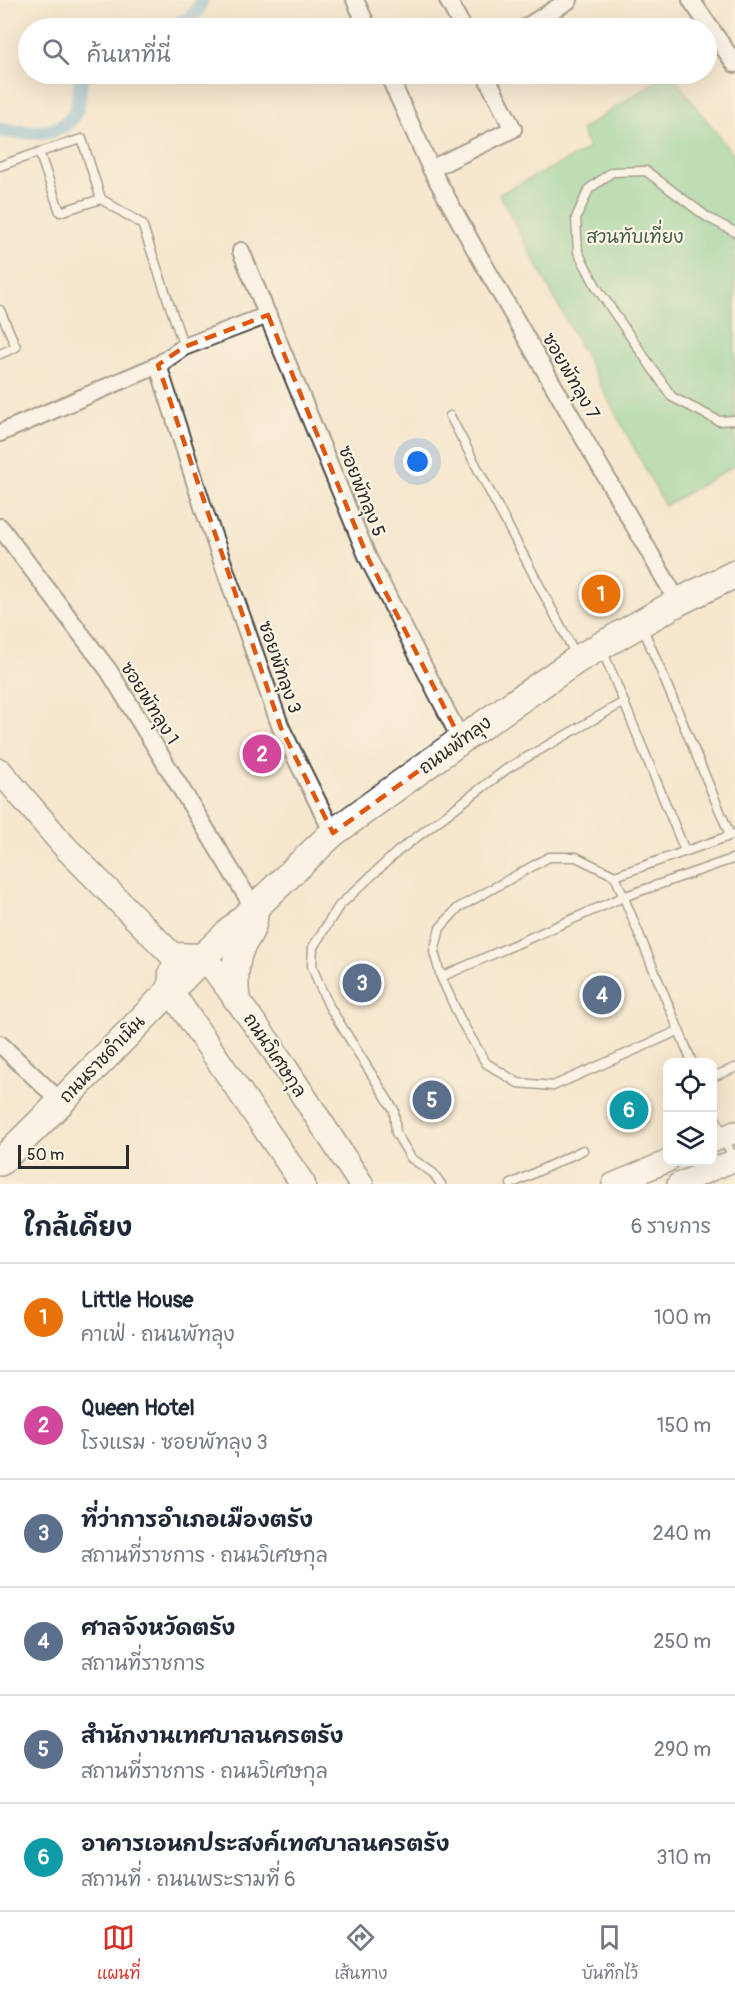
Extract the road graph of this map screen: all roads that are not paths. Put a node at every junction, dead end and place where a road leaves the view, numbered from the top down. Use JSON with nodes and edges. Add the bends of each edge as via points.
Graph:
{"nodes":[{"id":1,"x":355,"y":0,"type":"edge"},
{"id":2,"x":448,"y":0,"type":"edge"},
{"id":3,"x":568,"y":0,"type":"edge"},
{"id":4,"x":691,"y":0,"type":"edge"},
{"id":5,"x":363,"y":18,"type":"edge"},
{"id":6,"x":457,"y":18,"type":"edge"},
{"id":7,"x":540,"y":18,"type":"edge"},
{"id":8,"x":703,"y":18,"type":"edge"},
{"id":9,"x":717,"y":38,"type":"edge"},
{"id":10,"x":735,"y":64,"type":"edge"},
{"id":11,"x":392,"y":84,"type":"edge"},
{"id":12,"x":490,"y":84,"type":"edge"},
{"id":13,"x":39,"y":152,"type":"junction"},
{"id":14,"x":0,"y":166,"type":"edge"},
{"id":15,"x":431,"y":170,"type":"junction"},
{"id":16,"x":101,"y":199,"type":"junction"},
{"id":17,"x":735,"y":232,"type":"edge"},
{"id":18,"x":241,"y":251,"type":"dead end"},
{"id":19,"x":0,"y":310,"type":"edge"},
{"id":20,"x":268,"y":315,"type":"junction"},
{"id":21,"x":184,"y":347,"type":"junction"},
{"id":22,"x":0,"y":354,"type":"edge"},
{"id":23,"x":158,"y":365,"type":"junction"},
{"id":24,"x":450,"y":416,"type":"dead end"},
{"id":25,"x":735,"y":420,"type":"edge"},
{"id":26,"x":0,"y":433,"type":"edge"},
{"id":27,"x":0,"y":527,"type":"edge"},
{"id":28,"x":735,"y":574,"type":"edge"},
{"id":29,"x":678,"y":602,"type":"junction"},
{"id":30,"x":641,"y":623,"type":"junction"},
{"id":31,"x":601,"y":646,"type":"junction"},
{"id":32,"x":578,"y":659,"type":"junction"},
{"id":33,"x":624,"y":702,"type":"junction"},
{"id":34,"x":461,"y":740,"type":"junction"},
{"id":35,"x":0,"y":771,"type":"edge"},
{"id":36,"x":333,"y":833,"type":"junction"},
{"id":37,"x":732,"y":835,"type":"edge"},
{"id":38,"x":685,"y":851,"type":"junction"},
{"id":39,"x":735,"y":858,"type":"edge"},
{"id":40,"x":615,"y":876,"type":"junction"},
{"id":41,"x":623,"y":897,"type":"junction"},
{"id":42,"x":254,"y":908,"type":"junction"},
{"id":43,"x":171,"y":955,"type":"junction"},
{"id":44,"x":204,"y":956,"type":"junction"},
{"id":45,"x":441,"y":978,"type":"junction"},
{"id":46,"x":170,"y":990,"type":"junction"},
{"id":47,"x":236,"y":998,"type":"junction"},
{"id":48,"x":678,"y":1030,"type":"junction"},
{"id":49,"x":0,"y":1044,"type":"edge"},
{"id":50,"x":690,"y":1058,"type":"edge"},
{"id":51,"x":735,"y":1068,"type":"edge"},
{"id":52,"x":717,"y":1075,"type":"edge"},
{"id":53,"x":61,"y":1102,"type":"junction"},
{"id":54,"x":712,"y":1112,"type":"edge"},
{"id":55,"x":724,"y":1137,"type":"edge"},
{"id":56,"x":583,"y":1150,"type":"dead end"},
{"id":57,"x":735,"y":1160,"type":"edge"},
{"id":58,"x":0,"y":1162,"type":"edge"},
{"id":59,"x":663,"y":1163,"type":"edge"},
{"id":60,"x":691,"y":1181,"type":"edge"},
{"id":61,"x":303,"y":1184,"type":"edge"},
{"id":62,"x":361,"y":1184,"type":"edge"},
{"id":63,"x":441,"y":1184,"type":"edge"},
{"id":64,"x":511,"y":1184,"type":"edge"},
{"id":65,"x":613,"y":1184,"type":"edge"}],
"edges":[{"from":1,"to":5,"type":"street"},
{"from":2,"to":6,"type":"street"},
{"from":3,"to":7,"type":"street"},
{"from":4,"to":8,"type":"street"},
{"from":9,"to":10,"type":"street"},
{"from":11,"to":15,"type":"street","name":"ซอยพัทลุง 7"},
{"from":12,"to":15,"type":"street","via":[[513,129]]},
{"from":13,"to":14,"type":"lane"},
{"from":13,"to":16,"type":"lane","via":[[60,212]]},
{"from":13,"to":16,"type":"lane","via":[[82,139]]},
{"from":15,"to":29,"type":"street","name":"ซอยพัทลุง 7"},
{"from":16,"to":21,"type":"lane","via":[[142,224]]},
{"from":17,"to":25,"type":"lane","via":[[707,217],[646,171],[612,172],[589,189],[576,218],[578,252],[597,288],[672,397],[720,422]]},
{"from":18,"to":20,"type":"street","name":"ซอยพัทลุง 5"},
{"from":19,"to":22,"type":"lane","via":[[15,347]]},
{"from":20,"to":21,"type":"street"},
{"from":20,"to":34,"type":"street","name":"ซอยพัทลุง 5","via":[[368,558]]},
{"from":21,"to":23,"type":"street"},
{"from":23,"to":26,"type":"street"},
{"from":23,"to":36,"type":"street","name":"ซอยพัทลุง 3","via":[[281,728]]},
{"from":24,"to":32,"type":"lane"},
{"from":27,"to":42,"type":"street","name":"ซอยพัทลุง 1","via":[[108,671]]},
{"from":28,"to":29,"type":"main road","name":"ถนนพัทลุง"},
{"from":29,"to":30,"type":"main road","name":"ถนนพัทลุง"},
{"from":30,"to":31,"type":"main road","name":"ถนนพัทลุง"},
{"from":30,"to":37,"type":"lane"},
{"from":31,"to":32,"type":"main road","name":"ถนนพัทลุง"},
{"from":31,"to":33,"type":"lane"},
{"from":32,"to":34,"type":"main road","name":"ถนนพัทลุง"},
{"from":33,"to":38,"type":"lane"},
{"from":33,"to":63,"type":"lane","via":[[508,768],[397,852],[339,906],[312,947],[312,966],[318,982],[394,1110],[396,1133],[411,1158],[433,1173]]},
{"from":34,"to":36,"type":"main road","name":"ถนนพัทลุง"},
{"from":35,"to":43,"type":"main road","via":[[66,848]]},
{"from":36,"to":42,"type":"main road","name":"ถนนพัทลุง"},
{"from":37,"to":38,"type":"lane"},
{"from":38,"to":40,"type":"lane"},
{"from":39,"to":41,"type":"lane"},
{"from":40,"to":41,"type":"lane"},
{"from":40,"to":45,"type":"lane","via":[[576,857],[549,857],[458,908],[440,928],[434,952]]},
{"from":41,"to":45,"type":"lane"},
{"from":41,"to":48,"type":"lane"},
{"from":42,"to":44,"type":"main road","name":"ถนนพัทลุง"},
{"from":42,"to":47,"type":"main road","via":[[254,925],[240,950],[234,981]]},
{"from":43,"to":44,"type":"main road"},
{"from":43,"to":46,"type":"main road"},
{"from":44,"to":46,"type":"main road","name":"ถนนราชดำเนิน"},
{"from":44,"to":47,"type":"main road","name":"ถนนวิเศษกุล"},
{"from":45,"to":48,"type":"lane","via":[[486,1063],[518,1083],[553,1086]]},
{"from":46,"to":53,"type":"main road","name":"ถนนราชดำเนิน"},
{"from":46,"to":61,"type":"main road"},
{"from":47,"to":62,"type":"main road","name":"ถนนวิเศษกุล"},
{"from":48,"to":50,"type":"lane"},
{"from":49,"to":53,"type":"street"},
{"from":51,"to":52,"type":"lane"},
{"from":53,"to":58,"type":"main road","name":"ถนนราชดำเนิน"},
{"from":54,"to":55,"type":"lane"},
{"from":55,"to":57,"type":"lane"},
{"from":56,"to":64,"type":"lane"},
{"from":57,"to":60,"type":"street"},
{"from":59,"to":65,"type":"street"}]}
